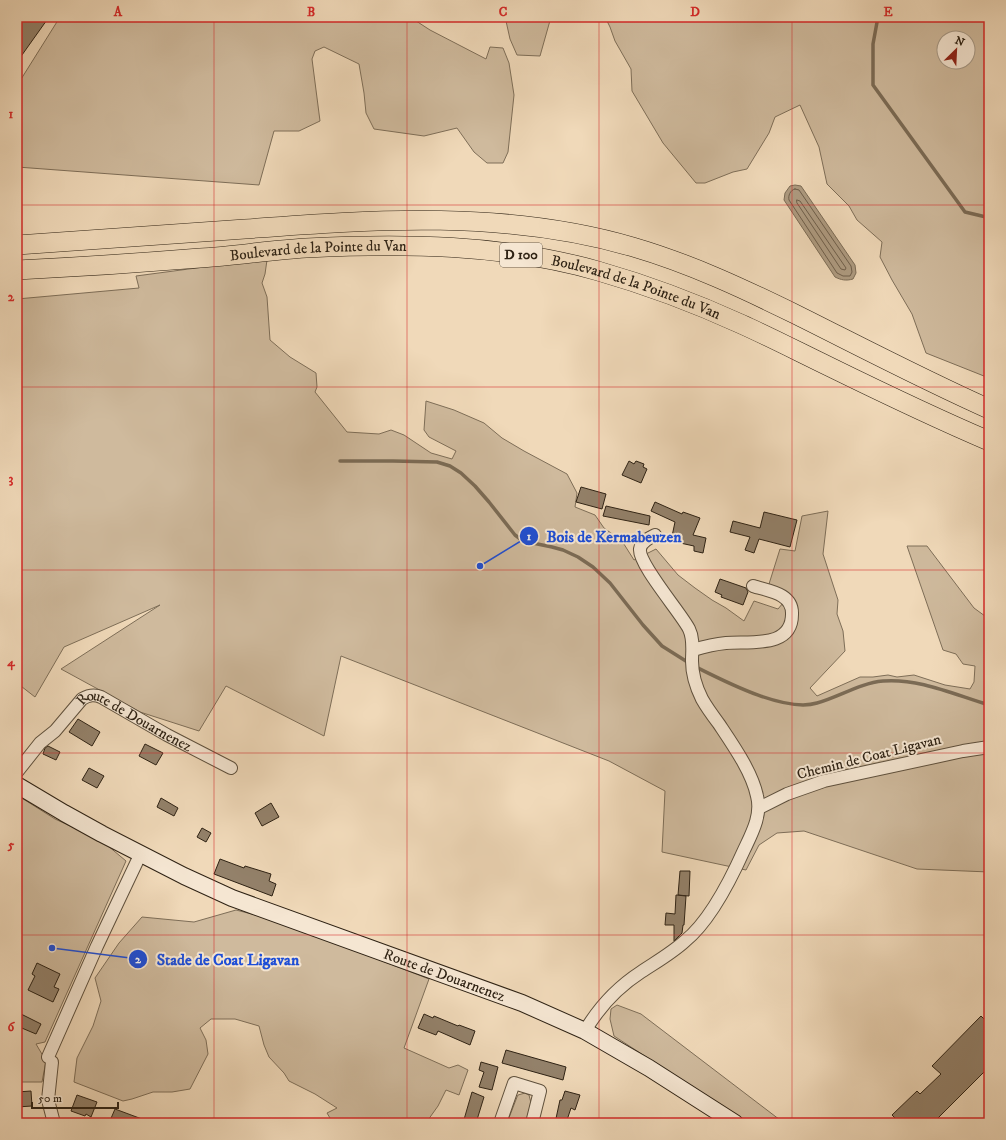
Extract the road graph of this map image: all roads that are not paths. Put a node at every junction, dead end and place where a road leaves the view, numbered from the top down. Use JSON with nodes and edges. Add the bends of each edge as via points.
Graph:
{"nodes":[{"id":1,"x":17,"y":245,"type":"edge"},
{"id":2,"x":17,"y":270,"type":"edge"},
{"id":3,"x":989,"y":409,"type":"edge"},
{"id":4,"x":989,"y":441,"type":"edge"},
{"id":5,"x":655,"y":535,"type":"dead end"},
{"id":6,"x":753,"y":586,"type":"dead end"},
{"id":7,"x":692,"y":660,"type":"junction"},
{"id":8,"x":989,"y":747,"type":"edge"},
{"id":9,"x":231,"y":768,"type":"dead end"},
{"id":10,"x":17,"y":772,"type":"edge"},
{"id":11,"x":17,"y":785,"type":"edge"},
{"id":12,"x":759,"y":808,"type":"junction"},
{"id":13,"x":142,"y":853,"type":"junction"},
{"id":14,"x":585,"y":1031,"type":"junction"},
{"id":15,"x":54,"y":1123,"type":"edge"},
{"id":16,"x":500,"y":1123,"type":"edge"},
{"id":17,"x":532,"y":1123,"type":"edge"},
{"id":18,"x":735,"y":1123,"type":"edge"}],
"edges":[{"from":1,"to":3,"type":"highway","name":"Boulevard de la Pointe du Van","number":"D 100","via":[[378,220],[480,221],[532,226],[585,235],[640,249],[706,272]]},
{"from":2,"to":4,"type":"highway","name":"Boulevard de la Pointe du Van","number":"D 100","via":[[201,258],[304,248],[381,246],[489,250],[549,259],[596,270],[698,306]]},
{"from":5,"to":7,"type":"street","via":[[642,544],[640,552],[664,594],[686,624],[692,637]]},
{"from":6,"to":7,"type":"street","via":[[782,595],[789,602],[792,607],[790,628],[777,640],[706,646]]},
{"from":7,"to":12,"type":"street","via":[[702,700],[745,766],[754,786]]},
{"from":8,"to":12,"type":"street","name":"Chemin de Coat Ligavan","via":[[824,781],[787,794]]},
{"from":9,"to":10,"type":"street","name":"Route de Douarnenez","via":[[94,695],[82,699],[55,731],[40,743]]},
{"from":11,"to":13,"type":"main road","name":"Route de Douarnenez","via":[[64,813]]},
{"from":12,"to":14,"type":"street","via":[[757,820],[740,860],[704,922],[679,947],[618,990],[600,1009]]},
{"from":13,"to":14,"type":"main road","name":"Route de Douarnenez","via":[[232,898],[522,1003]]},
{"from":13,"to":15,"type":"street","via":[[97,946],[50,1060],[48,1100]]},
{"from":14,"to":18,"type":"main road","name":"Route de Douarnenez"},
{"from":16,"to":17,"type":"street","via":[[514,1083],[540,1091]]}]}
